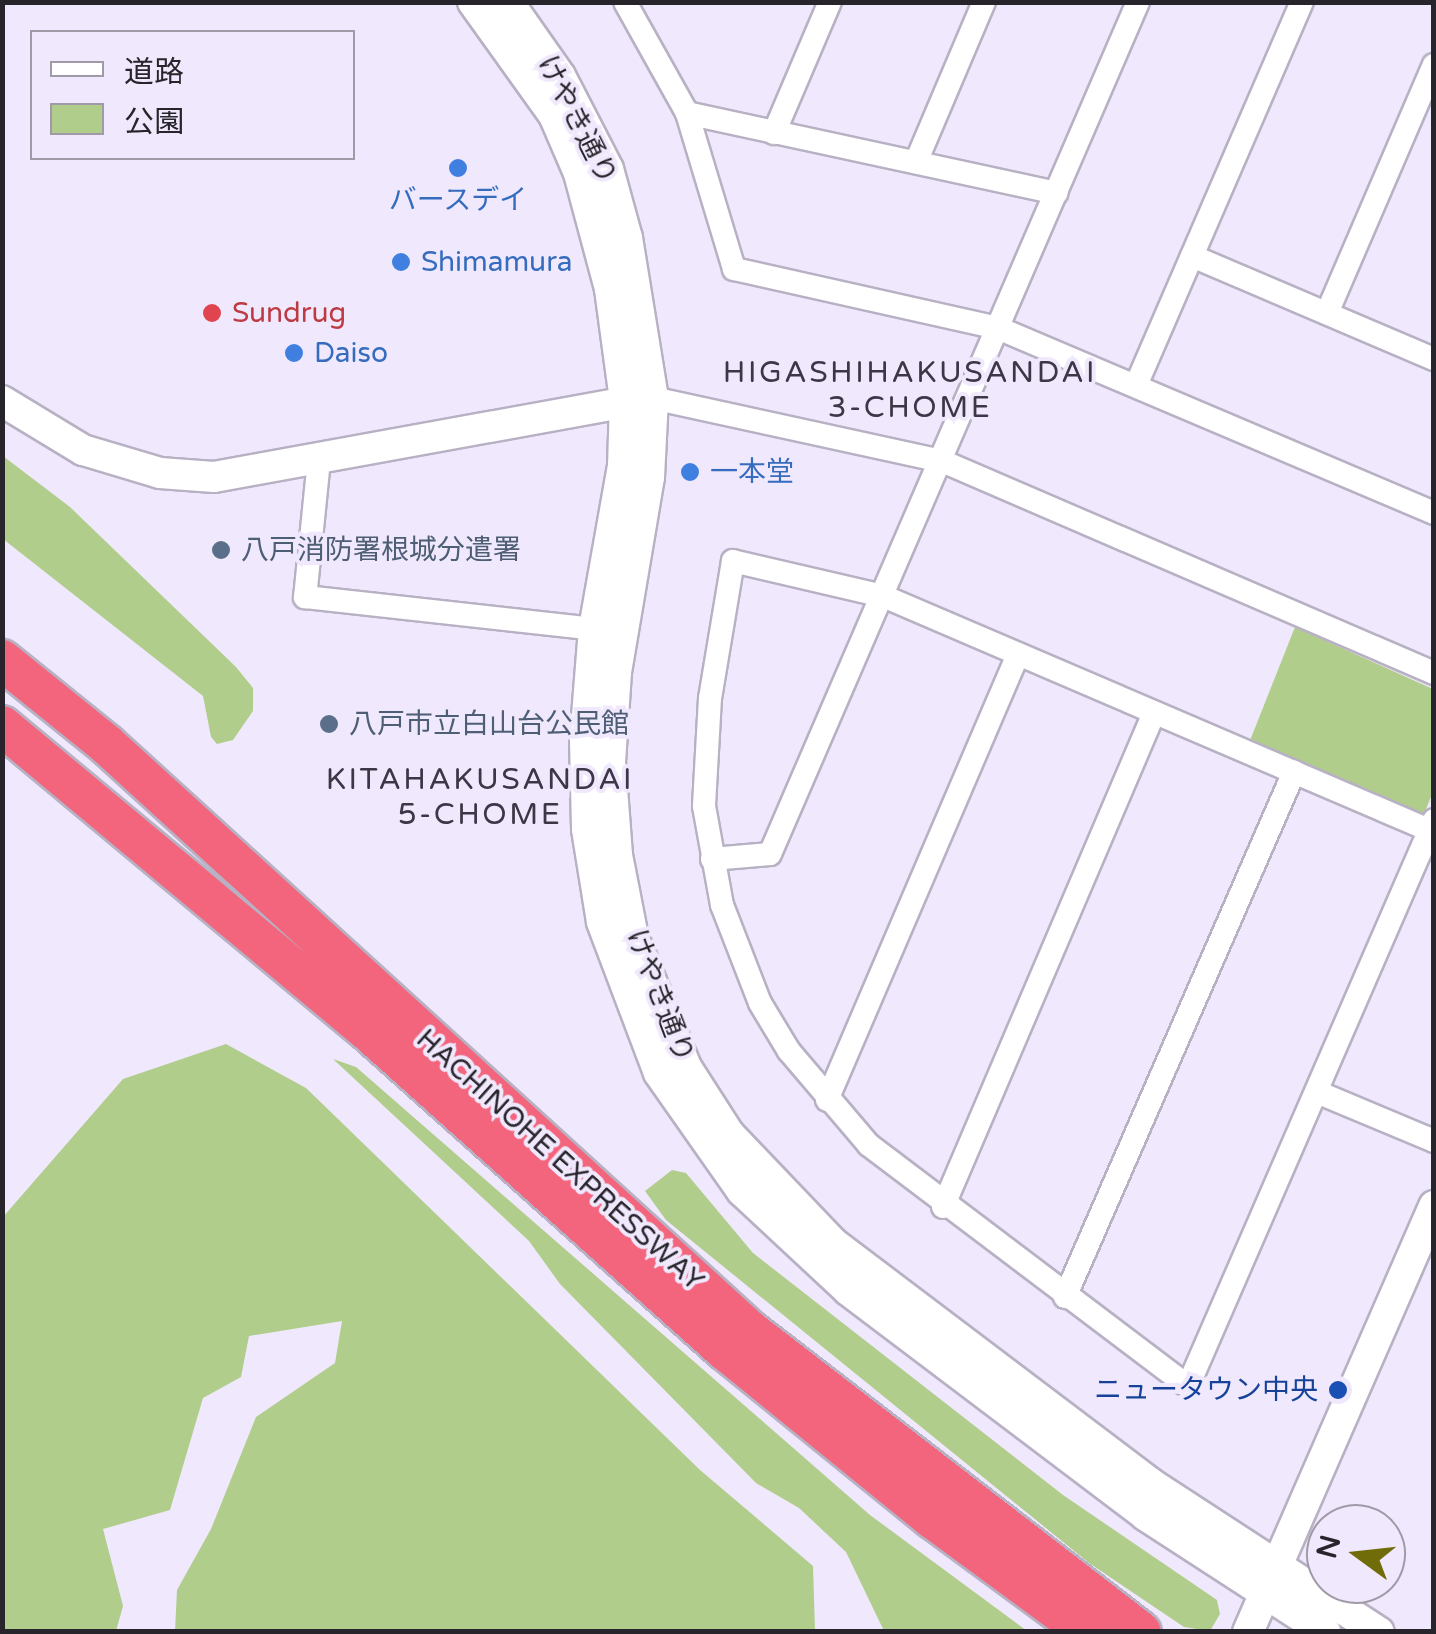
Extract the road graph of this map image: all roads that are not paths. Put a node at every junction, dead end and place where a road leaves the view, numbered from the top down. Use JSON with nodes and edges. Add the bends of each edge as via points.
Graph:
{"nodes":[{"id":1,"x":473,"y":2,"type":"edge"},
{"id":2,"x":508,"y":2,"type":"edge"},
{"id":3,"x":625,"y":2,"type":"edge"},
{"id":4,"x":830,"y":2,"type":"edge"},
{"id":5,"x":984,"y":2,"type":"edge"},
{"id":6,"x":1138,"y":2,"type":"edge"},
{"id":7,"x":1302,"y":2,"type":"edge"},
{"id":8,"x":1434,"y":65,"type":"edge"},
{"id":9,"x":687,"y":113,"type":"junction"},
{"id":10,"x":774,"y":132,"type":"junction"},
{"id":11,"x":916,"y":162,"type":"junction"},
{"id":12,"x":1056,"y":193,"type":"junction"},
{"id":13,"x":1192,"y":256,"type":"junction"},
{"id":14,"x":1327,"y":314,"type":"junction"},
{"id":15,"x":998,"y":328,"type":"junction"},
{"id":16,"x":1434,"y":359,"type":"edge"},
{"id":17,"x":1136,"y":383,"type":"junction"},
{"id":18,"x":639,"y":399,"type":"junction"},
{"id":19,"x":2,"y":401,"type":"edge"},
{"id":20,"x":320,"y":460,"type":"junction"},
{"id":21,"x":942,"y":460,"type":"junction"},
{"id":22,"x":1434,"y":513,"type":"edge"},
{"id":23,"x":883,"y":596,"type":"junction"},
{"id":24,"x":594,"y":629,"type":"junction"},
{"id":25,"x":1018,"y":654,"type":"junction"},
{"id":26,"x":2,"y":660,"type":"edge"},
{"id":27,"x":1434,"y":673,"type":"edge"},
{"id":28,"x":1154,"y":713,"type":"junction"},
{"id":29,"x":2,"y":726,"type":"edge"},
{"id":30,"x":1294,"y":772,"type":"junction"},
{"id":31,"x":1431,"y":825,"type":"edge"},
{"id":32,"x":712,"y":858,"type":"junction"},
{"id":33,"x":1317,"y":1092,"type":"junction"},
{"id":34,"x":827,"y":1100,"type":"junction"},
{"id":35,"x":1434,"y":1140,"type":"edge"},
{"id":36,"x":942,"y":1206,"type":"junction"},
{"id":37,"x":1434,"y":1206,"type":"edge"},
{"id":38,"x":1065,"y":1297,"type":"junction"},
{"id":39,"x":1270,"y":1582,"type":"junction"},
{"id":40,"x":1250,"y":1628,"type":"edge"},
{"id":41,"x":1086,"y":1632,"type":"edge"},
{"id":42,"x":1140,"y":1632,"type":"edge"},
{"id":43,"x":1324,"y":1632,"type":"edge"},
{"id":44,"x":1379,"y":1632,"type":"edge"}],
"edges":[{"from":1,"to":18,"type":"street","name":"けやき通り","via":[[521,62],[579,173]]},
{"from":2,"to":18,"type":"street","name":"けやき通り","via":[[560,76],[608,169],[627,238]]},
{"from":3,"to":9,"type":"street"},
{"from":4,"to":10,"type":"street"},
{"from":5,"to":11,"type":"street"},
{"from":6,"to":12,"type":"street"},
{"from":7,"to":13,"type":"street"},
{"from":8,"to":14,"type":"street"},
{"from":9,"to":10,"type":"street"},
{"from":9,"to":15,"type":"street","via":[[734,269]]},
{"from":10,"to":11,"type":"street"},
{"from":11,"to":12,"type":"street"},
{"from":12,"to":15,"type":"street"},
{"from":13,"to":14,"type":"street"},
{"from":13,"to":17,"type":"street"},
{"from":14,"to":16,"type":"street"},
{"from":15,"to":17,"type":"street"},
{"from":15,"to":21,"type":"street"},
{"from":17,"to":22,"type":"street"},
{"from":18,"to":20,"type":"street"},
{"from":18,"to":21,"type":"street"},
{"from":18,"to":24,"type":"street","name":"けやき通り"},
{"from":18,"to":39,"type":"street","name":"けやき通り","via":[[650,477],[616,672],[610,762],[617,855],[633,937],[686,1067],[729,1134],[832,1243]]},
{"from":19,"to":20,"type":"street","via":[[82,450],[160,472],[214,477]]},
{"from":20,"to":24,"type":"street","via":[[305,597]]},
{"from":21,"to":23,"type":"street"},
{"from":21,"to":27,"type":"street"},
{"from":23,"to":25,"type":"street"},
{"from":23,"to":32,"type":"street","via":[[770,854]]},
{"from":23,"to":32,"type":"street","via":[[733,562],[704,753]]},
{"from":24,"to":39,"type":"street","name":"けやき通り","via":[[586,776],[602,922],[659,1074],[699,1136],[769,1219],[848,1290],[1146,1515]]},
{"from":25,"to":28,"type":"street"},
{"from":25,"to":34,"type":"street"},
{"from":26,"to":42,"type":"highway","name":"HACHINOHE EXPRESSWAY","via":[[106,744],[750,1331]]},
{"from":28,"to":30,"type":"street"},
{"from":28,"to":36,"type":"street"},
{"from":29,"to":41,"type":"highway","name":"HACHINOHE EXPRESSWAY","via":[[339,1005],[724,1350]]},
{"from":30,"to":31,"type":"street"},
{"from":30,"to":38,"type":"street"},
{"from":31,"to":33,"type":"street"},
{"from":32,"to":34,"type":"street","via":[[722,905],[760,1003]]},
{"from":33,"to":35,"type":"street"},
{"from":33,"to":38,"type":"street","via":[[1188,1386]]},
{"from":34,"to":36,"type":"street"},
{"from":36,"to":38,"type":"street"},
{"from":37,"to":39,"type":"street"},
{"from":39,"to":40,"type":"street"},
{"from":39,"to":43,"type":"street","name":"けやき通り"},
{"from":39,"to":44,"type":"street","name":"けやき通り"}]}
